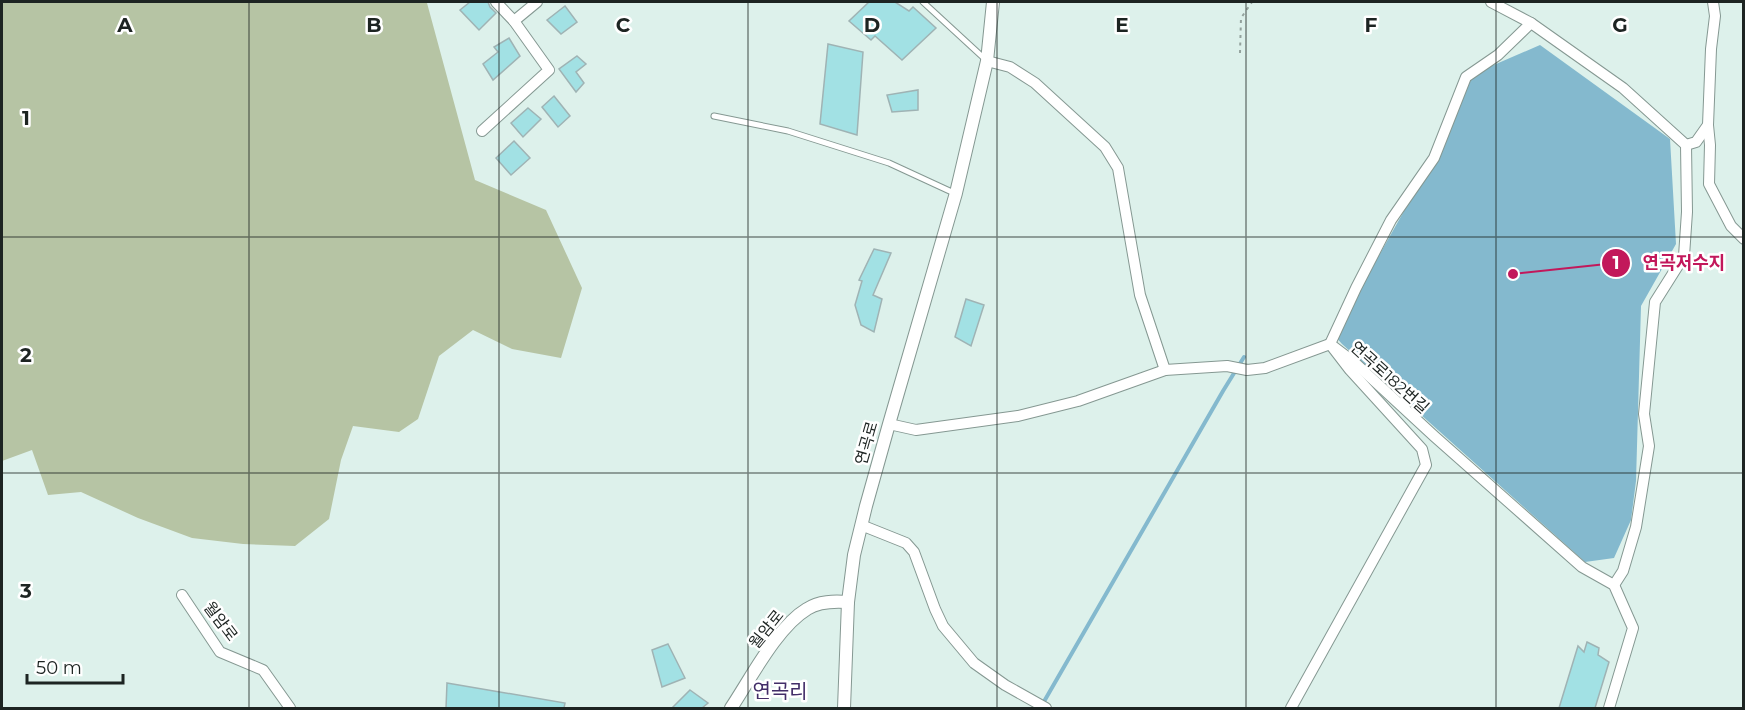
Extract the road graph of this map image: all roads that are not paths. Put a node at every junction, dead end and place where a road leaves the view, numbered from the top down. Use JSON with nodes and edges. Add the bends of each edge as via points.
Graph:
{"nodes":[{"id":1,"x":496,"y":2,"type":"edge"},
{"id":2,"x":537,"y":2,"type":"edge"},
{"id":3,"x":923,"y":2,"type":"edge"},
{"id":4,"x":993,"y":2,"type":"edge"},
{"id":5,"x":1491,"y":2,"type":"edge"},
{"id":6,"x":1713,"y":2,"type":"edge"},
{"id":7,"x":514,"y":21,"type":"junction"},
{"id":8,"x":1531,"y":23,"type":"junction"},
{"id":9,"x":987,"y":61,"type":"junction"},
{"id":10,"x":714,"y":116,"type":"dead end"},
{"id":11,"x":1708,"y":124,"type":"junction"},
{"id":12,"x":482,"y":131,"type":"dead end"},
{"id":13,"x":1686,"y":145,"type":"junction"},
{"id":14,"x":956,"y":193,"type":"junction"},
{"id":15,"x":1743,"y":239,"type":"edge"},
{"id":16,"x":1330,"y":344,"type":"junction"},
{"id":17,"x":1165,"y":370,"type":"junction"},
{"id":18,"x":888,"y":424,"type":"junction"},
{"id":19,"x":861,"y":525,"type":"junction"},
{"id":20,"x":1614,"y":585,"type":"junction"},
{"id":21,"x":182,"y":596,"type":"dead end"},
{"id":22,"x":848,"y":602,"type":"junction"},
{"id":23,"x":1042,"y":706,"type":"edge"},
{"id":24,"x":290,"y":708,"type":"edge"},
{"id":25,"x":731,"y":708,"type":"edge"},
{"id":26,"x":844,"y":708,"type":"edge"},
{"id":27,"x":1291,"y":708,"type":"edge"},
{"id":28,"x":1609,"y":708,"type":"edge"}],
"edges":[{"from":1,"to":7,"type":"street"},
{"from":2,"to":7,"type":"street"},
{"from":3,"to":9,"type":"lane"},
{"from":4,"to":9,"type":"street","name":"연곡로"},
{"from":5,"to":8,"type":"street"},
{"from":6,"to":11,"type":"street"},
{"from":7,"to":12,"type":"street","via":[[549,70]]},
{"from":8,"to":13,"type":"street","via":[[1623,88]]},
{"from":8,"to":16,"type":"street","via":[[1498,55],[1466,77],[1434,158],[1391,220]]},
{"from":9,"to":14,"type":"street","name":"연곡로"},
{"from":9,"to":17,"type":"street","via":[[1010,67],[1035,83],[1105,147],[1118,168],[1140,295]]},
{"from":10,"to":14,"type":"lane","via":[[788,131],[878,159]]},
{"from":11,"to":13,"type":"street","via":[[1696,142]]},
{"from":11,"to":15,"type":"street","via":[[1708,184],[1731,226]]},
{"from":13,"to":20,"type":"street","via":[[1684,256],[1654,302],[1644,414],[1649,446],[1636,527],[1623,571]]},
{"from":14,"to":18,"type":"street","name":"연곡로"},
{"from":16,"to":17,"type":"street","name":"연곡로182번길","via":[[1265,368]]},
{"from":16,"to":20,"type":"street","name":"연곡로182번길","via":[[1582,567]]},
{"from":16,"to":27,"type":"street","via":[[1422,449],[1426,465]]},
{"from":17,"to":18,"type":"street","name":"연곡로182번길","via":[[1078,401],[1018,416],[916,430]]},
{"from":18,"to":19,"type":"street","name":"연곡로"},
{"from":19,"to":22,"type":"street","name":"연곡로"},
{"from":19,"to":23,"type":"street","via":[[906,543],[914,552],[943,626],[974,663]]},
{"from":20,"to":28,"type":"street","via":[[1633,628]]},
{"from":21,"to":24,"type":"street","name":"월암로","via":[[220,652],[263,670]]},
{"from":22,"to":25,"type":"street","name":"월암로","via":[[822,603],[791,621]]},
{"from":22,"to":26,"type":"street","name":"연곡로"}]}
